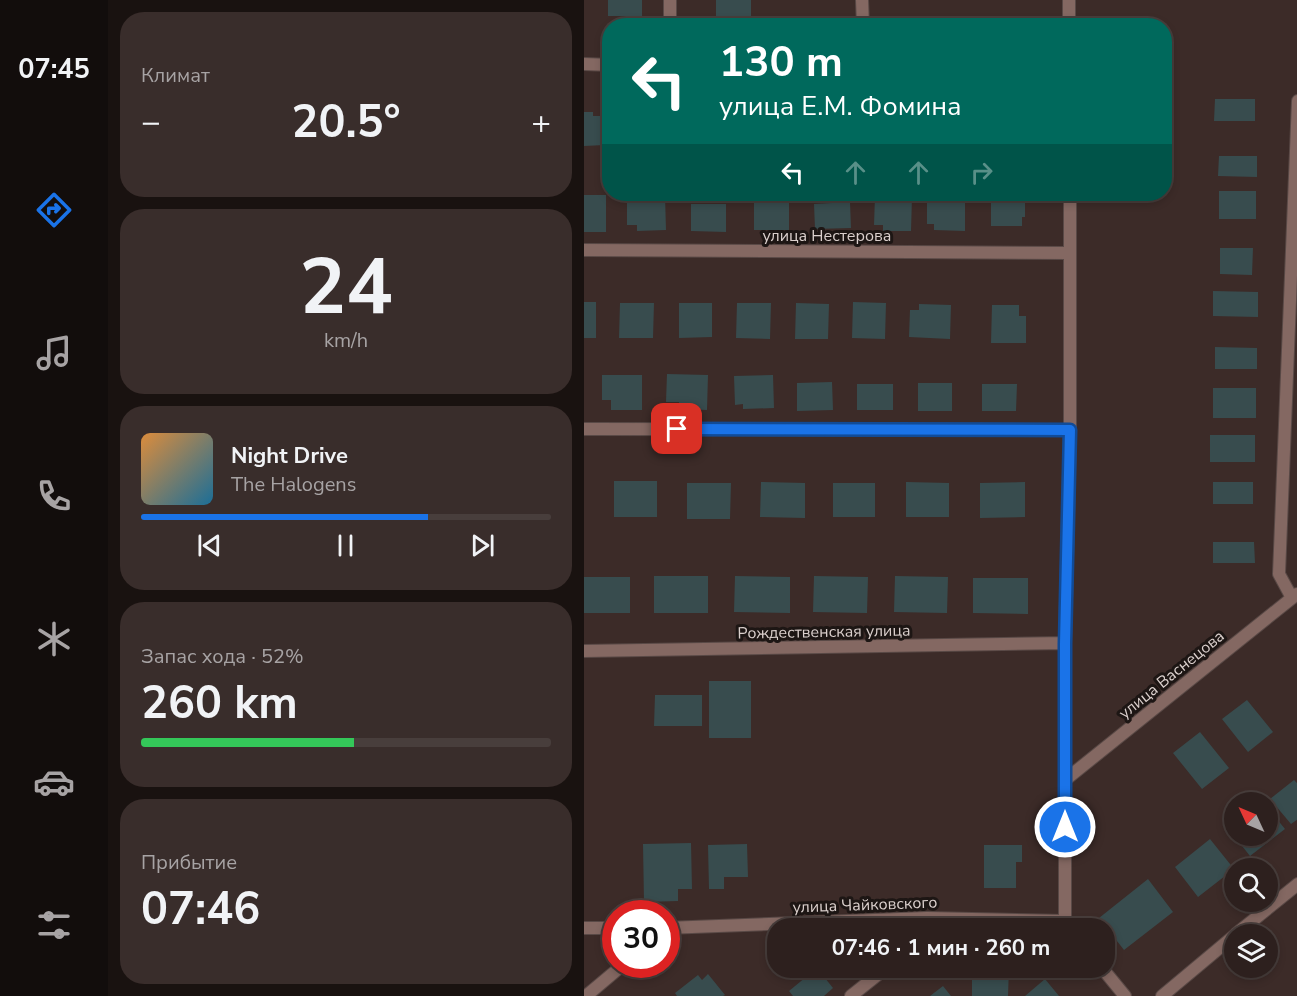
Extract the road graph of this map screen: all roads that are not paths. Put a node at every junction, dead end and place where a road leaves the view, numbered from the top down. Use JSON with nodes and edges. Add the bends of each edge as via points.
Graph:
{"nodes":[{"id":1,"x":670,"y":0,"type":"edge"},
{"id":2,"x":862,"y":0,"type":"edge"},
{"id":3,"x":1069,"y":0,"type":"edge"},
{"id":4,"x":670,"y":18,"type":"edge"},
{"id":5,"x":863,"y":18,"type":"edge"},
{"id":6,"x":1069,"y":18,"type":"edge"},
{"id":7,"x":584,"y":64,"type":"edge"},
{"id":8,"x":602,"y":65,"type":"edge"},
{"id":9,"x":1298,"y":101,"type":"edge"},
{"id":10,"x":1070,"y":201,"type":"edge"},
{"id":11,"x":584,"y":250,"type":"edge"},
{"id":12,"x":1070,"y":253,"type":"junction"},
{"id":13,"x":584,"y":429,"type":"edge"},
{"id":14,"x":1070,"y":430,"type":"junction"},
{"id":15,"x":1295,"y":595,"type":"edge"},
{"id":16,"x":1065,"y":644,"type":"junction"},
{"id":17,"x":584,"y":651,"type":"edge"},
{"id":18,"x":1065,"y":780,"type":"junction"},
{"id":19,"x":1298,"y":884,"type":"edge"},
{"id":20,"x":1067,"y":918,"type":"edge"},
{"id":21,"x":1249,"y":924,"type":"edge"},
{"id":22,"x":767,"y":926,"type":"edge"},
{"id":23,"x":584,"y":928,"type":"edge"},
{"id":24,"x":602,"y":928,"type":"edge"},
{"id":25,"x":680,"y":928,"type":"edge"},
{"id":26,"x":1224,"y":945,"type":"edge"},
{"id":27,"x":607,"y":978,"type":"edge"},
{"id":28,"x":874,"y":978,"type":"edge"},
{"id":29,"x":1110,"y":978,"type":"edge"},
{"id":30,"x":586,"y":996,"type":"edge"},
{"id":31,"x":851,"y":996,"type":"edge"},
{"id":32,"x":1125,"y":996,"type":"edge"},
{"id":33,"x":1162,"y":996,"type":"edge"}],
"edges":[{"from":1,"to":4,"type":"street"},
{"from":2,"to":5,"type":"street"},
{"from":3,"to":6,"type":"street"},
{"from":7,"to":8,"type":"street"},
{"from":9,"to":15,"type":"street","via":[[1279,574]]},
{"from":10,"to":12,"type":"street"},
{"from":11,"to":12,"type":"street","name":"улица Нестерова"},
{"from":12,"to":14,"type":"street"},
{"from":13,"to":14,"type":"street"},
{"from":14,"to":16,"type":"street"},
{"from":15,"to":18,"type":"street","name":"улица Васнецова"},
{"from":16,"to":17,"type":"street","name":"Рождественская улица"},
{"from":16,"to":18,"type":"street"},
{"from":18,"to":20,"type":"street"},
{"from":19,"to":21,"type":"street"},
{"from":22,"to":25,"type":"street","name":"улица Чайковского"},
{"from":23,"to":24,"type":"street"},
{"from":26,"to":33,"type":"street"},
{"from":27,"to":30,"type":"street"},
{"from":28,"to":31,"type":"street"},
{"from":29,"to":32,"type":"street"}]}
